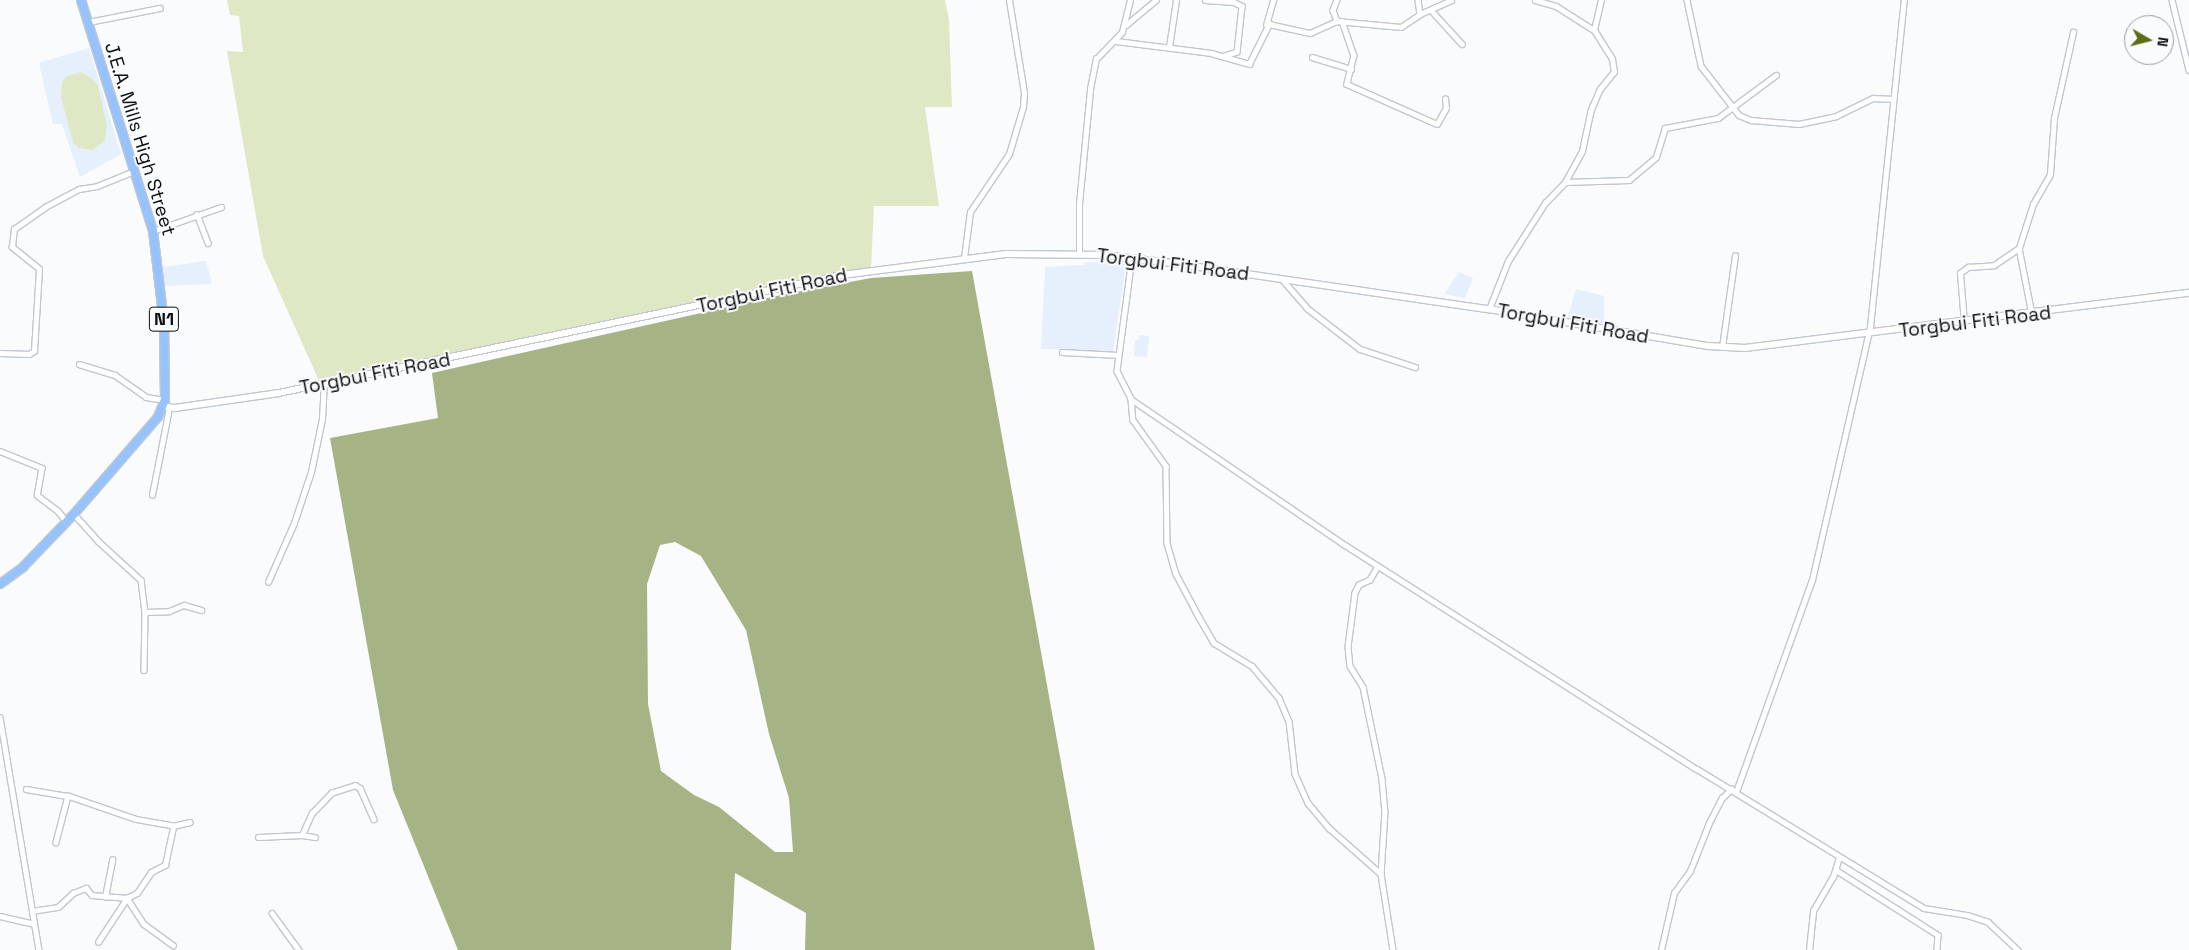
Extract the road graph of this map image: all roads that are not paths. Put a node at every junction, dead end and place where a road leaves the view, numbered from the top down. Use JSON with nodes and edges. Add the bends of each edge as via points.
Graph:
{"nodes":[{"id":1,"x":82,"y":0,"type":"edge"},
{"id":2,"x":1009,"y":0,"type":"edge"},
{"id":3,"x":1130,"y":0,"type":"edge"},
{"id":4,"x":1156,"y":0,"type":"edge"},
{"id":5,"x":1176,"y":0,"type":"edge"},
{"id":6,"x":1205,"y":0,"type":"edge"},
{"id":7,"x":1273,"y":0,"type":"edge"},
{"id":8,"x":1337,"y":0,"type":"edge"},
{"id":9,"x":1418,"y":0,"type":"edge"},
{"id":10,"x":1450,"y":0,"type":"edge"},
{"id":11,"x":1535,"y":0,"type":"edge"},
{"id":12,"x":1601,"y":0,"type":"edge"},
{"id":13,"x":1688,"y":0,"type":"edge"},
{"id":14,"x":1904,"y":0,"type":"edge"},
{"id":15,"x":2172,"y":0,"type":"edge"},
{"id":16,"x":160,"y":8,"type":"dead end"},
{"id":17,"x":1431,"y":10,"type":"junction"},
{"id":18,"x":1420,"y":14,"type":"junction"},
{"id":19,"x":1339,"y":21,"type":"junction"},
{"id":20,"x":88,"y":22,"type":"junction"},
{"id":21,"x":1126,"y":25,"type":"junction"},
{"id":22,"x":1266,"y":25,"type":"junction"},
{"id":23,"x":1594,"y":30,"type":"junction"},
{"id":24,"x":2073,"y":32,"type":"dead end"},
{"id":25,"x":1116,"y":41,"type":"junction"},
{"id":26,"x":1462,"y":44,"type":"dead end"},
{"id":27,"x":1169,"y":47,"type":"junction"},
{"id":28,"x":1225,"y":56,"type":"junction"},
{"id":29,"x":1312,"y":57,"type":"dead end"},
{"id":30,"x":1351,"y":69,"type":"junction"},
{"id":31,"x":2189,"y":70,"type":"edge"},
{"id":32,"x":1776,"y":74,"type":"dead end"},
{"id":33,"x":1445,"y":98,"type":"dead end"},
{"id":34,"x":1893,"y":99,"type":"junction"},
{"id":35,"x":1730,"y":108,"type":"junction"},
{"id":36,"x":134,"y":171,"type":"junction"},
{"id":37,"x":1565,"y":182,"type":"junction"},
{"id":38,"x":220,"y":207,"type":"dead end"},
{"id":39,"x":197,"y":214,"type":"junction"},
{"id":40,"x":153,"y":231,"type":"junction"},
{"id":41,"x":208,"y":243,"type":"dead end"},
{"id":42,"x":2019,"y":248,"type":"junction"},
{"id":43,"x":1079,"y":254,"type":"junction"},
{"id":44,"x":1735,"y":256,"type":"dead end"},
{"id":45,"x":964,"y":258,"type":"junction"},
{"id":46,"x":1132,"y":258,"type":"junction"},
{"id":47,"x":1282,"y":279,"type":"junction"},
{"id":48,"x":2189,"y":293,"type":"edge"},
{"id":49,"x":1489,"y":309,"type":"junction"},
{"id":50,"x":2032,"y":314,"type":"junction"},
{"id":51,"x":1964,"y":323,"type":"junction"},
{"id":52,"x":1868,"y":335,"type":"junction"},
{"id":53,"x":1722,"y":347,"type":"junction"},
{"id":54,"x":1062,"y":352,"type":"dead end"},
{"id":55,"x":0,"y":353,"type":"edge"},
{"id":56,"x":1118,"y":355,"type":"junction"},
{"id":57,"x":79,"y":364,"type":"dead end"},
{"id":58,"x":1415,"y":366,"type":"dead end"},
{"id":59,"x":324,"y":384,"type":"junction"},
{"id":60,"x":1131,"y":399,"type":"junction"},
{"id":61,"x":165,"y":405,"type":"junction"},
{"id":62,"x":0,"y":451,"type":"edge"},
{"id":63,"x":152,"y":495,"type":"dead end"},
{"id":64,"x":74,"y":514,"type":"junction"},
{"id":65,"x":67,"y":522,"type":"junction"},
{"id":66,"x":1378,"y":566,"type":"junction"},
{"id":67,"x":268,"y":582,"type":"dead end"},
{"id":68,"x":0,"y":584,"type":"edge"},
{"id":69,"x":201,"y":610,"type":"dead end"},
{"id":70,"x":145,"y":612,"type":"junction"},
{"id":71,"x":144,"y":670,"type":"dead end"},
{"id":72,"x":0,"y":717,"type":"edge"},
{"id":73,"x":26,"y":788,"type":"dead end"},
{"id":74,"x":1731,"y":789,"type":"junction"},
{"id":75,"x":1736,"y":792,"type":"junction"},
{"id":76,"x":68,"y":796,"type":"junction"},
{"id":77,"x":374,"y":820,"type":"dead end"},
{"id":78,"x":190,"y":822,"type":"dead end"},
{"id":79,"x":173,"y":826,"type":"junction"},
{"id":80,"x":302,"y":835,"type":"junction"},
{"id":81,"x":258,"y":836,"type":"dead end"},
{"id":82,"x":315,"y":837,"type":"dead end"},
{"id":83,"x":56,"y":842,"type":"dead end"},
{"id":84,"x":1839,"y":857,"type":"junction"},
{"id":85,"x":112,"y":860,"type":"dead end"},
{"id":86,"x":1836,"y":870,"type":"junction"},
{"id":87,"x":1381,"y":874,"type":"junction"},
{"id":88,"x":105,"y":897,"type":"junction"},
{"id":89,"x":127,"y":898,"type":"junction"},
{"id":90,"x":32,"y":911,"type":"junction"},
{"id":91,"x":272,"y":913,"type":"dead end"},
{"id":92,"x":0,"y":916,"type":"edge"},
{"id":93,"x":34,"y":924,"type":"junction"},
{"id":94,"x":98,"y":942,"type":"dead end"},
{"id":95,"x":173,"y":945,"type":"dead end"},
{"id":96,"x":39,"y":950,"type":"edge"},
{"id":97,"x":299,"y":950,"type":"edge"},
{"id":98,"x":1393,"y":950,"type":"edge"},
{"id":99,"x":1661,"y":950,"type":"edge"},
{"id":100,"x":1809,"y":950,"type":"edge"},
{"id":101,"x":1937,"y":950,"type":"edge"},
{"id":102,"x":2018,"y":950,"type":"edge"}],
"edges":[{"from":1,"to":20,"type":"highway","name":"J.E.A. Mills High Street","number":"N1"},
{"from":2,"to":45,"type":"street","via":[[1024,93],[1023,107],[1009,154],[970,212]]},
{"from":3,"to":21,"type":"street"},
{"from":4,"to":21,"type":"street"},
{"from":5,"to":27,"type":"street"},
{"from":6,"to":28,"type":"street","via":[[1234,2],[1242,6],[1237,52]]},
{"from":7,"to":22,"type":"street"},
{"from":8,"to":19,"type":"street","via":[[1333,10]]},
{"from":9,"to":18,"type":"street"},
{"from":10,"to":17,"type":"street"},
{"from":11,"to":23,"type":"street","via":[[1556,6]]},
{"from":12,"to":23,"type":"street"},
{"from":13,"to":35,"type":"street","via":[[1700,66]]},
{"from":14,"to":34,"type":"street"},
{"from":15,"to":31,"type":"street"},
{"from":16,"to":20,"type":"street"},
{"from":17,"to":18,"type":"street"},
{"from":17,"to":26,"type":"street"},
{"from":18,"to":19,"type":"street","via":[[1401,27]]},
{"from":19,"to":22,"type":"street","via":[[1310,33]]},
{"from":19,"to":30,"type":"street","via":[[1354,55]]},
{"from":20,"to":36,"type":"highway","name":"J.E.A. Mills High Street","number":"N1"},
{"from":21,"to":25,"type":"street"},
{"from":22,"to":28,"type":"street","via":[[1250,64]]},
{"from":23,"to":37,"type":"street","via":[[1612,60],[1614,72],[1600,89],[1590,112],[1582,151]]},
{"from":24,"to":42,"type":"street","via":[[2054,123],[2050,174],[2033,204]]},
{"from":25,"to":27,"type":"street"},
{"from":25,"to":43,"type":"street","via":[[1096,60],[1090,89],[1079,204]]},
{"from":27,"to":28,"type":"street"},
{"from":29,"to":30,"type":"street"},
{"from":30,"to":33,"type":"street","via":[[1346,84],[1350,87],[1437,124],[1446,108]]},
{"from":32,"to":35,"type":"street"},
{"from":34,"to":35,"type":"street","via":[[1873,98],[1836,116],[1799,124],[1751,120]]},
{"from":34,"to":52,"type":"street"},
{"from":35,"to":37,"type":"street","via":[[1718,118],[1665,128],[1656,157],[1629,180]]},
{"from":36,"to":40,"type":"highway","name":"J.E.A. Mills High Street","number":"N1"},
{"from":36,"to":55,"type":"street","via":[[97,186],[79,189],[14,229],[12,247],[39,269],[33,353]]},
{"from":37,"to":49,"type":"street","via":[[1545,203],[1508,261]]},
{"from":38,"to":39,"type":"street"},
{"from":39,"to":40,"type":"street"},
{"from":39,"to":41,"type":"street"},
{"from":40,"to":61,"type":"highway","name":"J.E.A. Mills High Street","number":"N1","via":[[164,323]]},
{"from":42,"to":50,"type":"street"},
{"from":42,"to":51,"type":"street","via":[[1994,265],[1962,269],[1959,279]]},
{"from":43,"to":45,"type":"street","name":"Torgbui Fiti Road","via":[[1006,254]]},
{"from":43,"to":46,"type":"street","name":"Torgbui Fiti Road"},
{"from":44,"to":53,"type":"street"},
{"from":45,"to":59,"type":"street","name":"Torgbui Fiti Road","via":[[799,284]]},
{"from":46,"to":47,"type":"street","name":"Torgbui Fiti Road"},
{"from":46,"to":56,"type":"street"},
{"from":47,"to":49,"type":"street","name":"Torgbui Fiti Road"},
{"from":47,"to":58,"type":"street","via":[[1307,308],[1360,349]]},
{"from":48,"to":50,"type":"street","name":"Torgbui Fiti Road"},
{"from":49,"to":53,"type":"street","name":"Torgbui Fiti Road"},
{"from":50,"to":51,"type":"street","name":"Torgbui Fiti Road"},
{"from":51,"to":52,"type":"street","name":"Torgbui Fiti Road"},
{"from":52,"to":53,"type":"street","name":"Torgbui Fiti Road","via":[[1763,348]]},
{"from":52,"to":75,"type":"street","via":[[1812,580]]},
{"from":54,"to":56,"type":"street"},
{"from":56,"to":60,"type":"street","via":[[1119,380]]},
{"from":57,"to":61,"type":"street","via":[[115,375],[146,397]]},
{"from":59,"to":61,"type":"street","name":"Torgbui Fiti Road","via":[[238,400]]},
{"from":59,"to":67,"type":"street","via":[[322,419],[311,472],[294,523]]},
{"from":60,"to":66,"type":"street"},
{"from":60,"to":87,"type":"street","via":[[1133,420],[1166,466],[1167,543],[1176,574],[1214,643],[1252,666],[1279,698],[1289,721],[1296,774],[1308,803],[1329,828]]},
{"from":61,"to":63,"type":"street"},
{"from":61,"to":64,"type":"highway"},
{"from":62,"to":65,"type":"street","via":[[42,468],[37,494],[58,510]]},
{"from":64,"to":65,"type":"highway"},
{"from":64,"to":70,"type":"street","via":[[98,541],[138,575]]},
{"from":65,"to":68,"type":"highway","via":[[23,567]]},
{"from":66,"to":74,"type":"street"},
{"from":66,"to":87,"type":"street","via":[[1370,580],[1359,585],[1355,593],[1348,647],[1350,666],[1363,687],[1382,779],[1385,811]]},
{"from":69,"to":70,"type":"street","via":[[184,605],[169,611]]},
{"from":70,"to":71,"type":"street"},
{"from":72,"to":90,"type":"street"},
{"from":73,"to":76,"type":"street"},
{"from":74,"to":75,"type":"street"},
{"from":74,"to":99,"type":"street","via":[[1722,798],[1690,871],[1674,893]]},
{"from":75,"to":84,"type":"street"},
{"from":76,"to":79,"type":"street","via":[[135,819]]},
{"from":76,"to":83,"type":"street"},
{"from":77,"to":80,"type":"street","via":[[360,788],[355,786],[331,793],[312,813]]},
{"from":78,"to":79,"type":"street"},
{"from":79,"to":89,"type":"street","via":[[165,865],[151,872],[137,893]]},
{"from":80,"to":81,"type":"street"},
{"from":80,"to":82,"type":"street"},
{"from":84,"to":86,"type":"street"},
{"from":84,"to":102,"type":"street","via":[[1924,908],[1988,922]]},
{"from":85,"to":88,"type":"street"},
{"from":86,"to":100,"type":"street","via":[[1813,911]]},
{"from":86,"to":101,"type":"street","via":[[1938,935]]},
{"from":87,"to":98,"type":"street"},
{"from":88,"to":89,"type":"street"},
{"from":88,"to":90,"type":"street","via":[[92,895],[86,888],[73,893],[58,907]]},
{"from":89,"to":94,"type":"street"},
{"from":89,"to":95,"type":"street","via":[[144,924]]},
{"from":90,"to":93,"type":"street"},
{"from":91,"to":97,"type":"street"},
{"from":92,"to":93,"type":"street"},
{"from":93,"to":96,"type":"street"}]}
